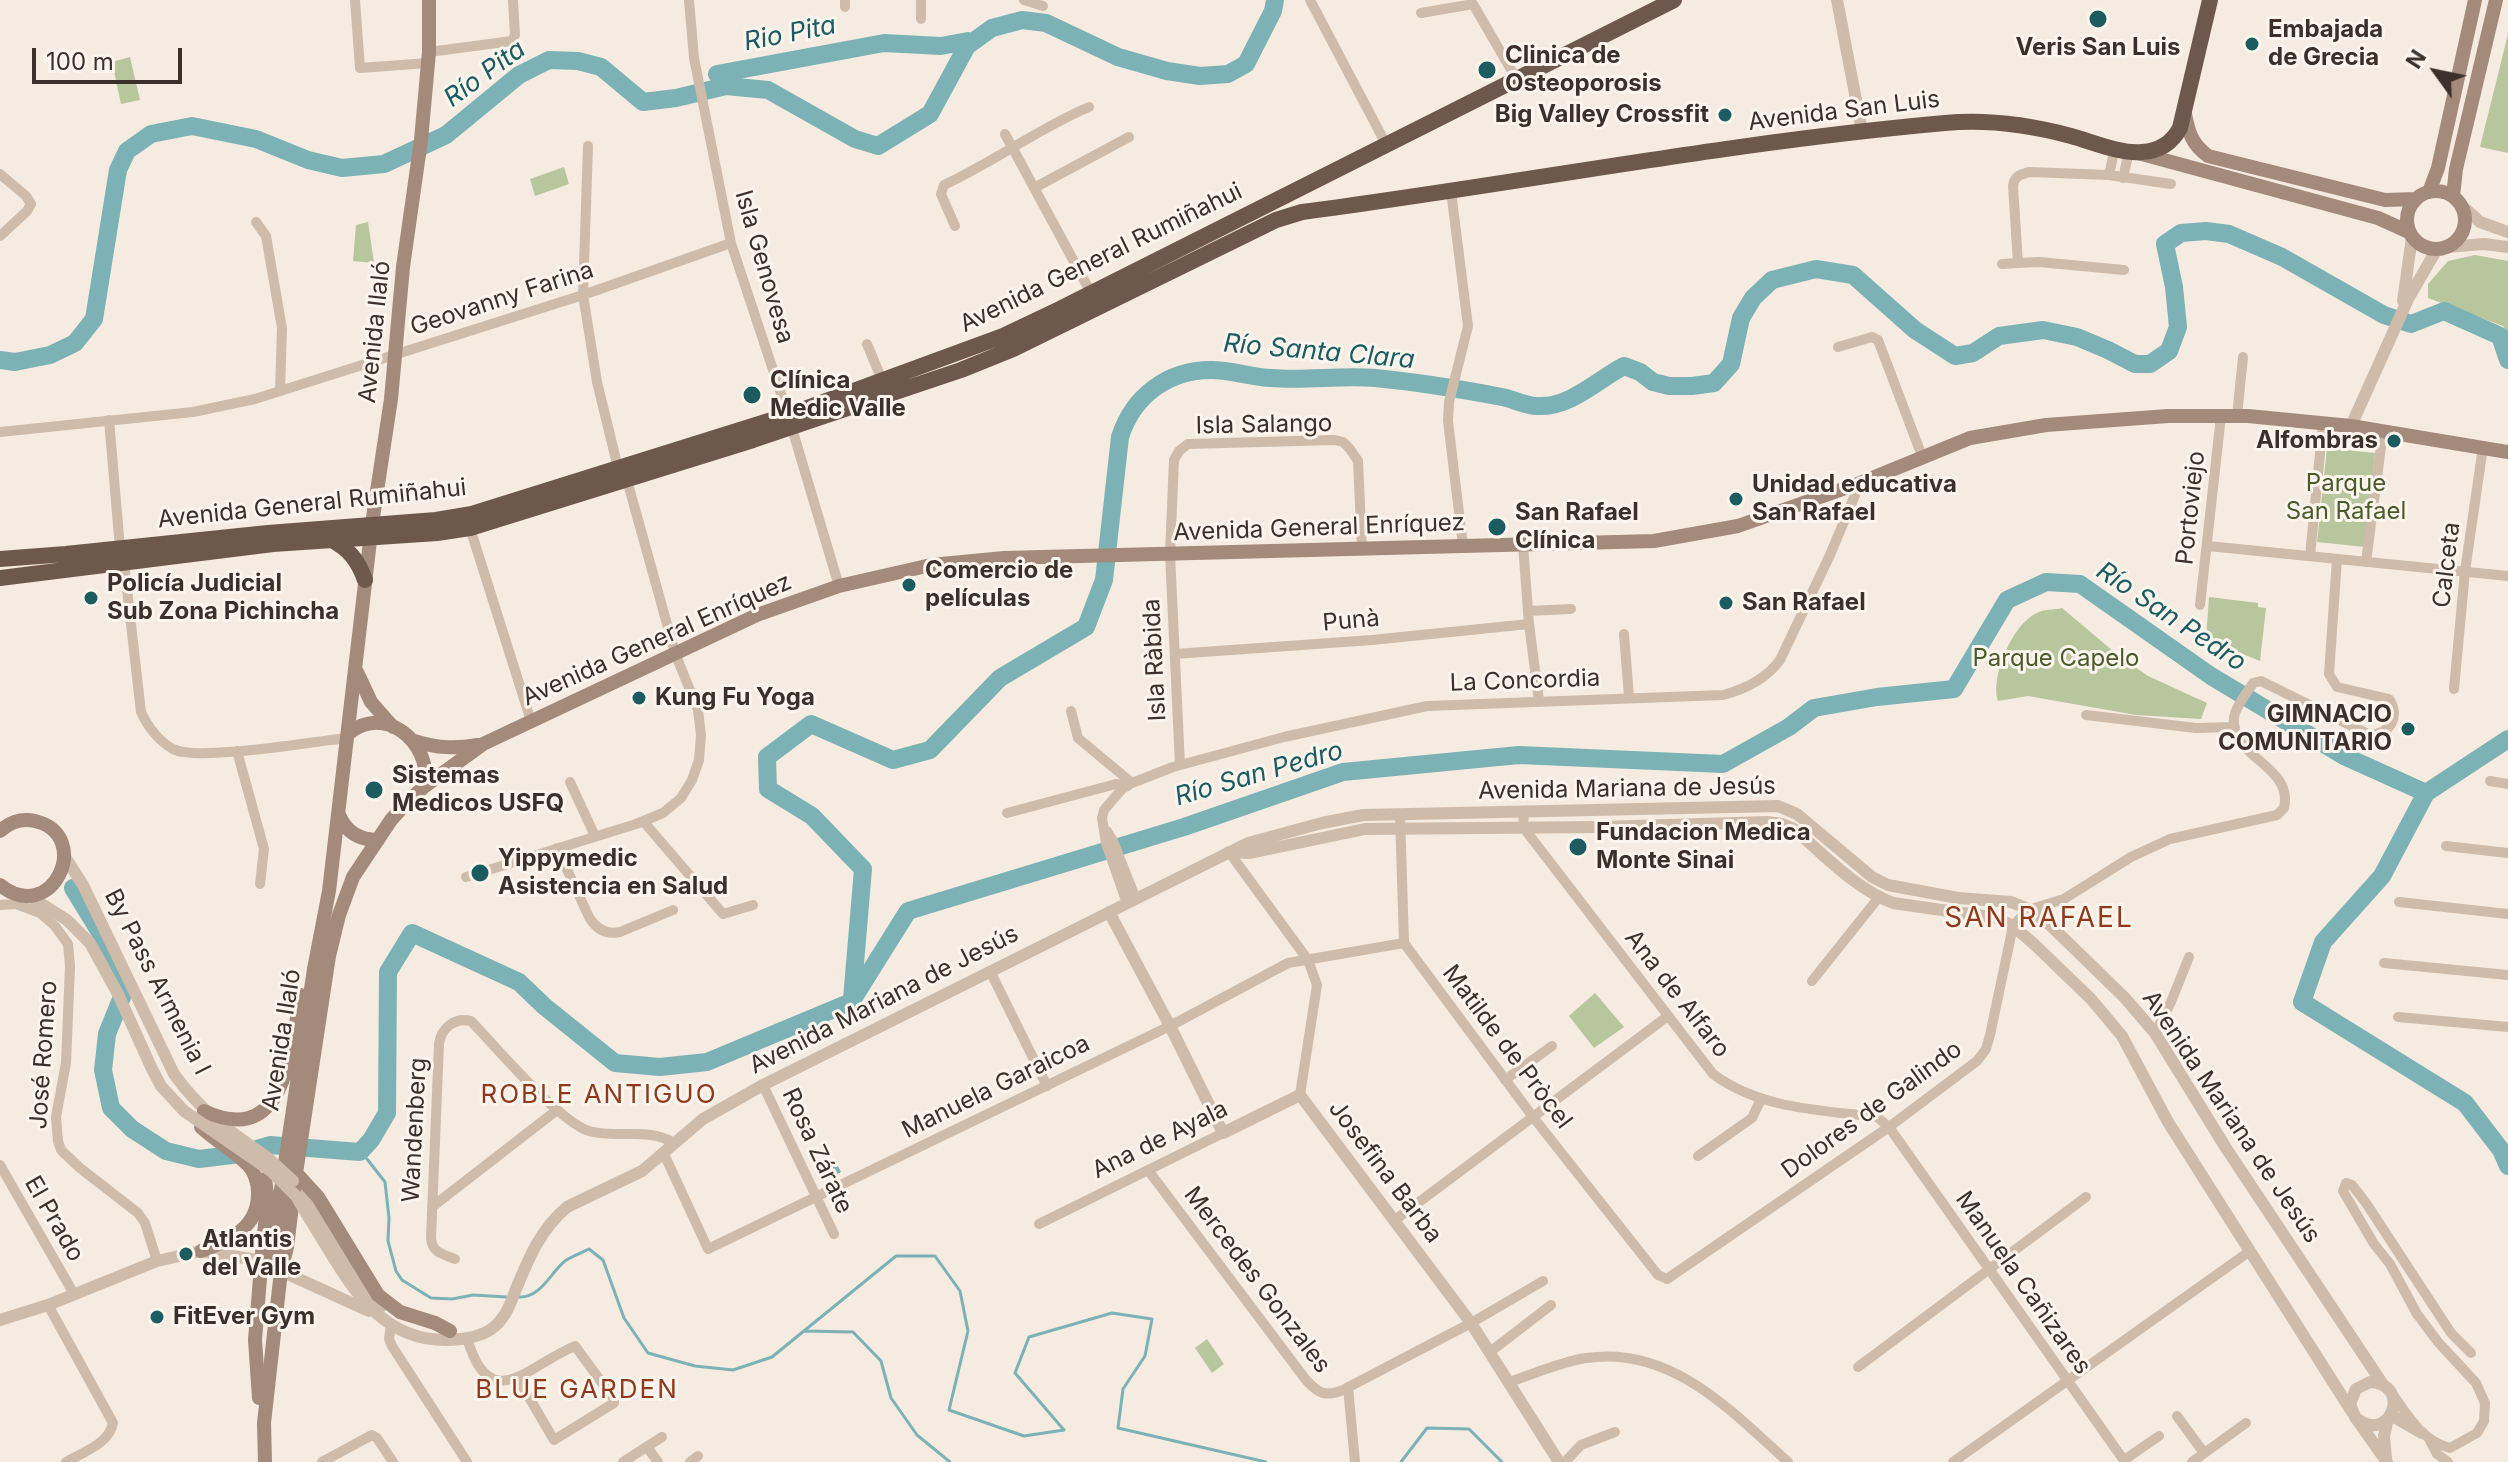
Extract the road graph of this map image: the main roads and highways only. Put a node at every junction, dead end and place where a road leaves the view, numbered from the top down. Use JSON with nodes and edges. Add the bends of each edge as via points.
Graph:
{"nodes":[{"id":1,"x":429,"y":0,"type":"edge"},
{"id":2,"x":1674,"y":0,"type":"edge"},
{"id":3,"x":2210,"y":0,"type":"edge"},
{"id":4,"x":2475,"y":0,"type":"edge"},
{"id":5,"x":2496,"y":0,"type":"edge"},
{"id":6,"x":2456,"y":86,"type":"junction"},
{"id":7,"x":2474,"y":91,"type":"junction"},
{"id":8,"x":2185,"y":114,"type":"junction"},
{"id":9,"x":2127,"y":150,"type":"junction"},
{"id":10,"x":2422,"y":195,"type":"junction"},
{"id":11,"x":2457,"y":200,"type":"junction"},
{"id":12,"x":1276,"y":220,"type":"joint"},
{"id":13,"x":2410,"y":234,"type":"junction"},
{"id":14,"x":789,"y":420,"type":"junction"},
{"id":15,"x":2508,"y":452,"type":"edge"},
{"id":16,"x":623,"y":474,"type":"junction"},
{"id":17,"x":371,"y":530,"type":"junction"},
{"id":18,"x":330,"y":539,"type":"junction"},
{"id":19,"x":122,"y":555,"type":"junction"},
{"id":20,"x":0,"y":559,"type":"edge"},
{"id":21,"x":0,"y":578,"type":"edge"},
{"id":22,"x":365,"y":580,"type":"junction"},
{"id":23,"x":355,"y":668,"type":"junction"},
{"id":24,"x":394,"y":727,"type":"junction"},
{"id":25,"x":348,"y":736,"type":"junction"},
{"id":26,"x":414,"y":741,"type":"junction"},
{"id":27,"x":483,"y":744,"type":"junction"},
{"id":28,"x":425,"y":786,"type":"junction"},
{"id":29,"x":339,"y":815,"type":"junction"},
{"id":30,"x":2,"y":826,"type":"edge"},
{"id":31,"x":378,"y":840,"type":"junction"},
{"id":32,"x":0,"y":886,"type":"edge"},
{"id":33,"x":323,"y":920,"type":"junction"},
{"id":34,"x":184,"y":1111,"type":"road end"},
{"id":35,"x":204,"y":1111,"type":"road end"},
{"id":36,"x":299,"y":1115,"type":"junction"},
{"id":37,"x":253,"y":1157,"type":"road end"},
{"id":38,"x":293,"y":1166,"type":"junction"},
{"id":39,"x":201,"y":1251,"type":"road end"},
{"id":40,"x":450,"y":1331,"type":"road end"},
{"id":41,"x":264,"y":1423,"type":"junction"},
{"id":42,"x":265,"y":1462,"type":"edge"}],
"edges":[{"from":1,"to":17,"type":"main road","name":"Avenida Ilaló","via":[[421,140]]},
{"from":2,"to":14,"type":"highway","name":"Avenida General Rumiñahui","via":[[1003,336]]},
{"from":3,"to":8,"type":"highway"},
{"from":4,"to":6,"type":"main road"},
{"from":5,"to":7,"type":"main road"},
{"from":6,"to":7,"type":"main road"},
{"from":6,"to":10,"type":"main road","via":[[2438,168]]},
{"from":7,"to":11,"type":"main road","via":[[2456,169]]},
{"from":8,"to":9,"type":"highway","via":[[2175,138],[2164,147]]},
{"from":8,"to":10,"type":"main road","via":[[2189,136],[2208,156],[2385,200]]},
{"from":9,"to":12,"type":"highway","name":"Avenida San Luis","via":[[2059,133],[1963,121],[1862,131],[1302,212]]},
{"from":9,"to":13,"type":"main road","name":"Avenida San Luis","via":[[2378,218]]},
{"from":10,"to":11,"type":"main road","via":[[2441,191]]},
{"from":10,"to":13,"type":"main road","via":[[2409,209]]},
{"from":11,"to":13,"type":"main road","via":[[2465,213],[2460,237],[2442,248],[2419,244]]},
{"from":12,"to":14,"type":"highway","name":"Avenida General Rumiñahui","via":[[1013,349],[892,393]]},
{"from":14,"to":16,"type":"highway","name":"Avenida General Rumiñahui"},
{"from":15,"to":27,"type":"main road","name":"Avenida General Enríquez","via":[[2323,423],[2168,416],[2046,425],[1970,438],[1798,507],[1738,526],[1654,541],[1085,554],[931,565],[839,586],[757,615]]},
{"from":16,"to":17,"type":"highway","name":"Avenida General Rumiñahui","via":[[472,514]]},
{"from":16,"to":17,"type":"highway","name":"Avenida General Rumiñahui","via":[[458,531]]},
{"from":17,"to":18,"type":"highway","name":"Avenida General Rumiñahui"},
{"from":17,"to":19,"type":"highway","name":"Avenida General Rumiñahui"},
{"from":17,"to":22,"type":"main road","name":"Avenida Ilaló"},
{"from":18,"to":19,"type":"highway","name":"Avenida General Rumiñahui"},
{"from":18,"to":22,"type":"highway","via":[[353,555]]},
{"from":19,"to":20,"type":"highway","name":"Avenida General Rumiñahui"},
{"from":19,"to":21,"type":"highway","name":"Avenida General Rumiñahui"},
{"from":22,"to":23,"type":"main road","name":"Avenida Ilaló"},
{"from":23,"to":24,"type":"main road","via":[[371,702]]},
{"from":23,"to":25,"type":"main road","name":"Avenida Ilaló"},
{"from":24,"to":25,"type":"main road","via":[[369,724]]},
{"from":24,"to":26,"type":"main road"},
{"from":25,"to":29,"type":"main road"},
{"from":26,"to":27,"type":"main road","name":"Avenida General Enríquez","via":[[443,748]]},
{"from":26,"to":28,"type":"main road","via":[[425,762]]},
{"from":27,"to":28,"type":"main road","name":"Avenida General Enríquez"},
{"from":28,"to":31,"type":"main road"},
{"from":29,"to":31,"type":"main road","via":[[351,832]]},
{"from":29,"to":33,"type":"main road","name":"Avenida Ilaló"},
{"from":30,"to":32,"type":"main road","via":[[28,820],[50,827],[65,857],[50,888],[29,896]]},
{"from":31,"to":36,"type":"main road","name":"Avenida Ilaló","via":[[353,877],[337,924]]},
{"from":33,"to":35,"type":"main road","via":[[306,969],[278,1093],[256,1115],[234,1120]]},
{"from":33,"to":36,"type":"main road","name":"Avenida Ilaló"},
{"from":34,"to":39,"type":"main road","bridge":true,"via":[[246,1163],[258,1189],[257,1206],[246,1227]]},
{"from":36,"to":38,"type":"main road","name":"Avenida Ilaló"},
{"from":37,"to":41,"type":"main road","bridge":true,"via":[[268,1201],[255,1340]]},
{"from":38,"to":40,"type":"main road","via":[[378,1295],[400,1312]]},
{"from":38,"to":41,"type":"main road","name":"Avenida Ilaló"},
{"from":41,"to":42,"type":"main road","name":"Avenida Ilaló"}]}
